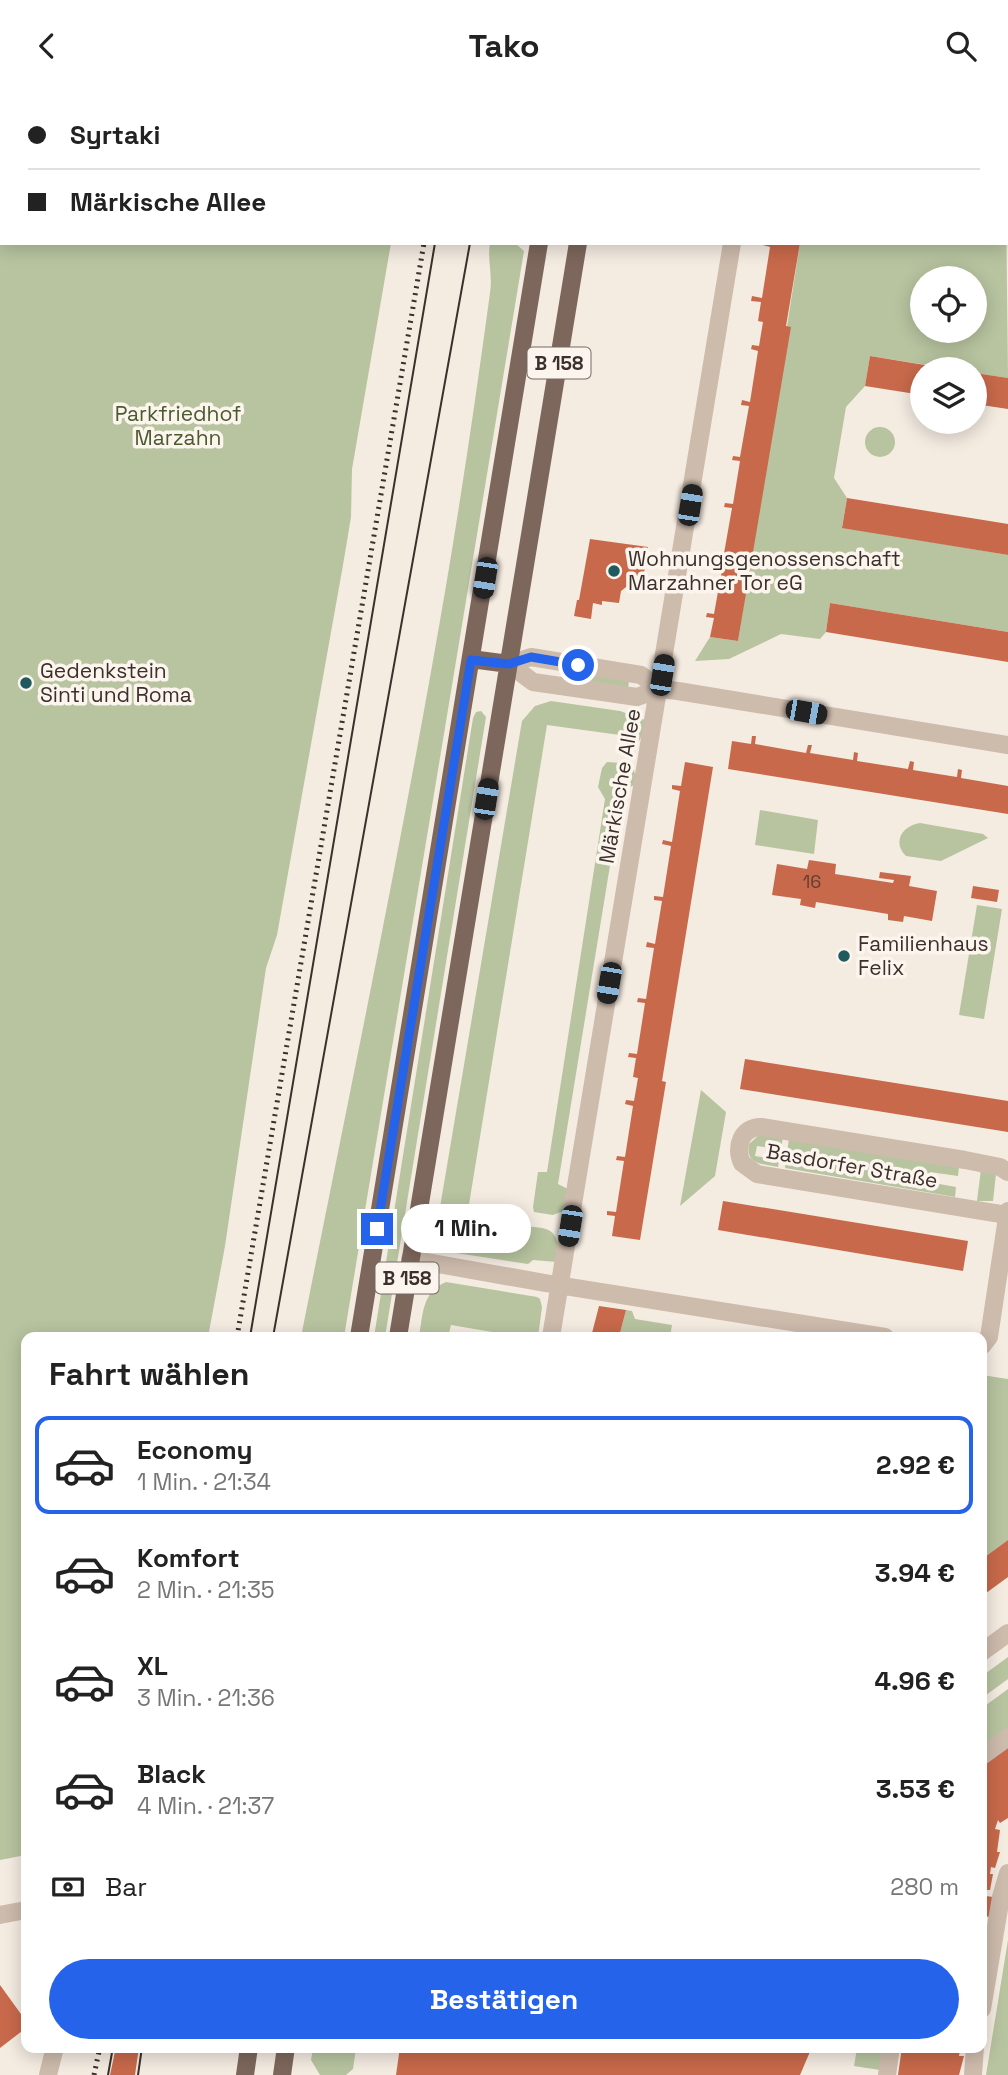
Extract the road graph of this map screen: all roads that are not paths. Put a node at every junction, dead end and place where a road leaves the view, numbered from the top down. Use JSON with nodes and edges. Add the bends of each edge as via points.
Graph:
{"nodes":[{"id":1,"x":539,"y":245,"type":"edge"},
{"id":2,"x":578,"y":245,"type":"edge"},
{"id":3,"x":733,"y":245,"type":"edge"},
{"id":4,"x":471,"y":660,"type":"junction"},
{"id":5,"x":509,"y":664,"type":"junction"},
{"id":6,"x":660,"y":689,"type":"junction"},
{"id":7,"x":1008,"y":745,"type":"edge"},
{"id":8,"x":1008,"y":1171,"type":"edge"},
{"id":9,"x":1008,"y":1213,"type":"edge"},
{"id":10,"x":410,"y":1259,"type":"junction"},
{"id":11,"x":560,"y":1286,"type":"junction"},
{"id":12,"x":360,"y":1332,"type":"edge"},
{"id":13,"x":399,"y":1332,"type":"edge"},
{"id":14,"x":552,"y":1332,"type":"edge"},
{"id":15,"x":853,"y":1332,"type":"edge"},
{"id":16,"x":987,"y":1340,"type":"edge"},
{"id":17,"x":1008,"y":1633,"type":"edge"},
{"id":18,"x":987,"y":1648,"type":"edge"},
{"id":19,"x":1008,"y":1737,"type":"edge"},
{"id":20,"x":987,"y":1752,"type":"edge"},
{"id":21,"x":1008,"y":1873,"type":"edge"},
{"id":22,"x":21,"y":1911,"type":"edge"},
{"id":23,"x":0,"y":1915,"type":"edge"},
{"id":24,"x":987,"y":1979,"type":"edge"},
{"id":25,"x":54,"y":2053,"type":"edge"},
{"id":26,"x":248,"y":2053,"type":"edge"},
{"id":27,"x":285,"y":2053,"type":"edge"},
{"id":28,"x":890,"y":2053,"type":"edge"},
{"id":29,"x":975,"y":2053,"type":"edge"},
{"id":30,"x":48,"y":2075,"type":"edge"},
{"id":31,"x":245,"y":2075,"type":"edge"},
{"id":32,"x":282,"y":2075,"type":"edge"},
{"id":33,"x":887,"y":2075,"type":"edge"},
{"id":34,"x":973,"y":2075,"type":"edge"}],
"edges":[{"from":1,"to":4,"type":"main road","number":"B 158"},
{"from":2,"to":5,"type":"main road","number":"B 158"},
{"from":3,"to":6,"type":"street","name":"Märkische Allee"},
{"from":4,"to":5,"type":"main road"},
{"from":4,"to":12,"type":"main road","number":"B 158"},
{"from":5,"to":6,"type":"street","via":[[533,682],[637,697]]},
{"from":5,"to":10,"type":"main road","number":"B 158"},
{"from":6,"to":7,"type":"street"},
{"from":6,"to":11,"type":"street","name":"Märkische Allee"},
{"from":8,"to":9,"type":"street","name":"Basdorfer Straße","via":[[755,1126],[744,1133],[739,1145],[742,1163],[757,1174]]},
{"from":9,"to":16,"type":"street","name":"Basdorfer Straße"},
{"from":10,"to":11,"type":"street"},
{"from":10,"to":13,"type":"main road","number":"B 158"},
{"from":11,"to":14,"type":"street","name":"Märkische Allee"},
{"from":11,"to":15,"type":"street"},
{"from":17,"to":18,"type":"street"},
{"from":19,"to":20,"type":"street"},
{"from":21,"to":24,"type":"street"},
{"from":22,"to":23,"type":"street"},
{"from":25,"to":30,"type":"street"},
{"from":26,"to":31,"type":"main road"},
{"from":27,"to":32,"type":"main road"},
{"from":28,"to":33,"type":"street"},
{"from":29,"to":34,"type":"street"}]}
